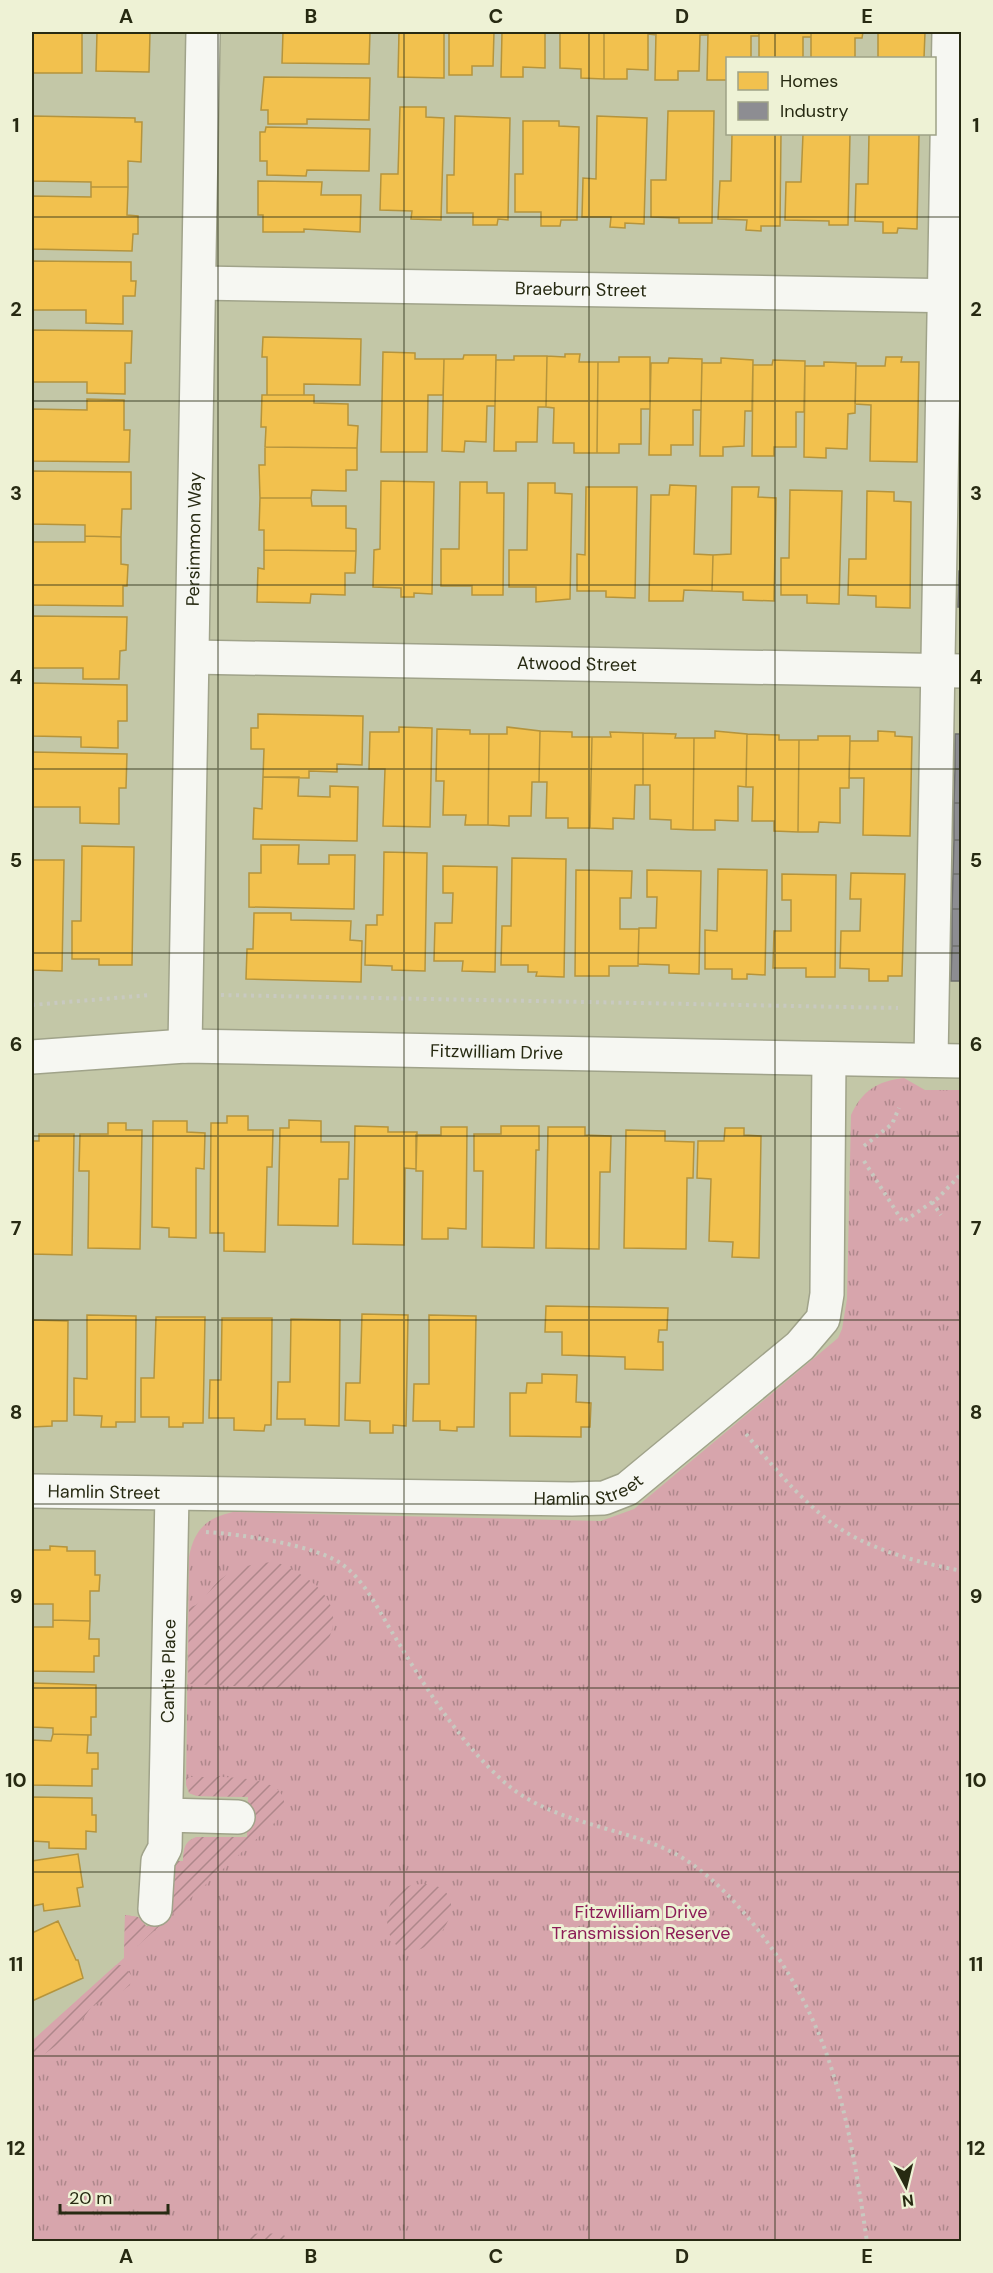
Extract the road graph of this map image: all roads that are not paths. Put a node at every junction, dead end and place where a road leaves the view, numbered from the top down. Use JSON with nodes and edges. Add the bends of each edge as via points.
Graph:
{"nodes":[{"id":1,"x":203,"y":32,"type":"edge"},
{"id":2,"x":949,"y":32,"type":"edge"},
{"id":3,"x":200,"y":283,"type":"junction"},
{"id":4,"x":953,"y":296,"type":"edge"},
{"id":5,"x":193,"y":657,"type":"junction"},
{"id":6,"x":950,"y":670,"type":"edge"},
{"id":7,"x":185,"y":1046,"type":"junction"},
{"id":8,"x":32,"y":1057,"type":"edge"},
{"id":9,"x":829,"y":1059,"type":"junction"},
{"id":10,"x":946,"y":1061,"type":"edge"},
{"id":11,"x":32,"y":1491,"type":"edge"},
{"id":12,"x":172,"y":1494,"type":"junction"},
{"id":13,"x":165,"y":1815,"type":"junction"},
{"id":14,"x":238,"y":1817,"type":"dead end"},
{"id":15,"x":155,"y":1909,"type":"dead end"}],
"edges":[{"from":1,"to":3,"type":"street","name":"Persimmon Way"},
{"from":2,"to":4,"type":"street"},
{"from":3,"to":4,"type":"street","name":"Braeburn Street"},
{"from":3,"to":5,"type":"street","name":"Persimmon Way"},
{"from":4,"to":6,"type":"street"},
{"from":5,"to":6,"type":"street","name":"Atwood Street"},
{"from":5,"to":7,"type":"street","name":"Persimmon Way"},
{"from":6,"to":10,"type":"street","via":[[932,1008]]},
{"from":7,"to":8,"type":"street","name":"Fitzwilliam Drive"},
{"from":7,"to":9,"type":"street","name":"Fitzwilliam Drive"},
{"from":9,"to":10,"type":"street","name":"Fitzwilliam Drive"},
{"from":9,"to":12,"type":"street","name":"Hamlin Street","via":[[827,1294],[823,1318],[800,1346],[627,1489],[604,1498]]},
{"from":11,"to":12,"type":"street","name":"Hamlin Street"},
{"from":12,"to":13,"type":"street","name":"Cantie Place"},
{"from":13,"to":14,"type":"street"},
{"from":13,"to":15,"type":"street","name":"Cantie Place","via":[[165,1848],[158,1860]]}]}
